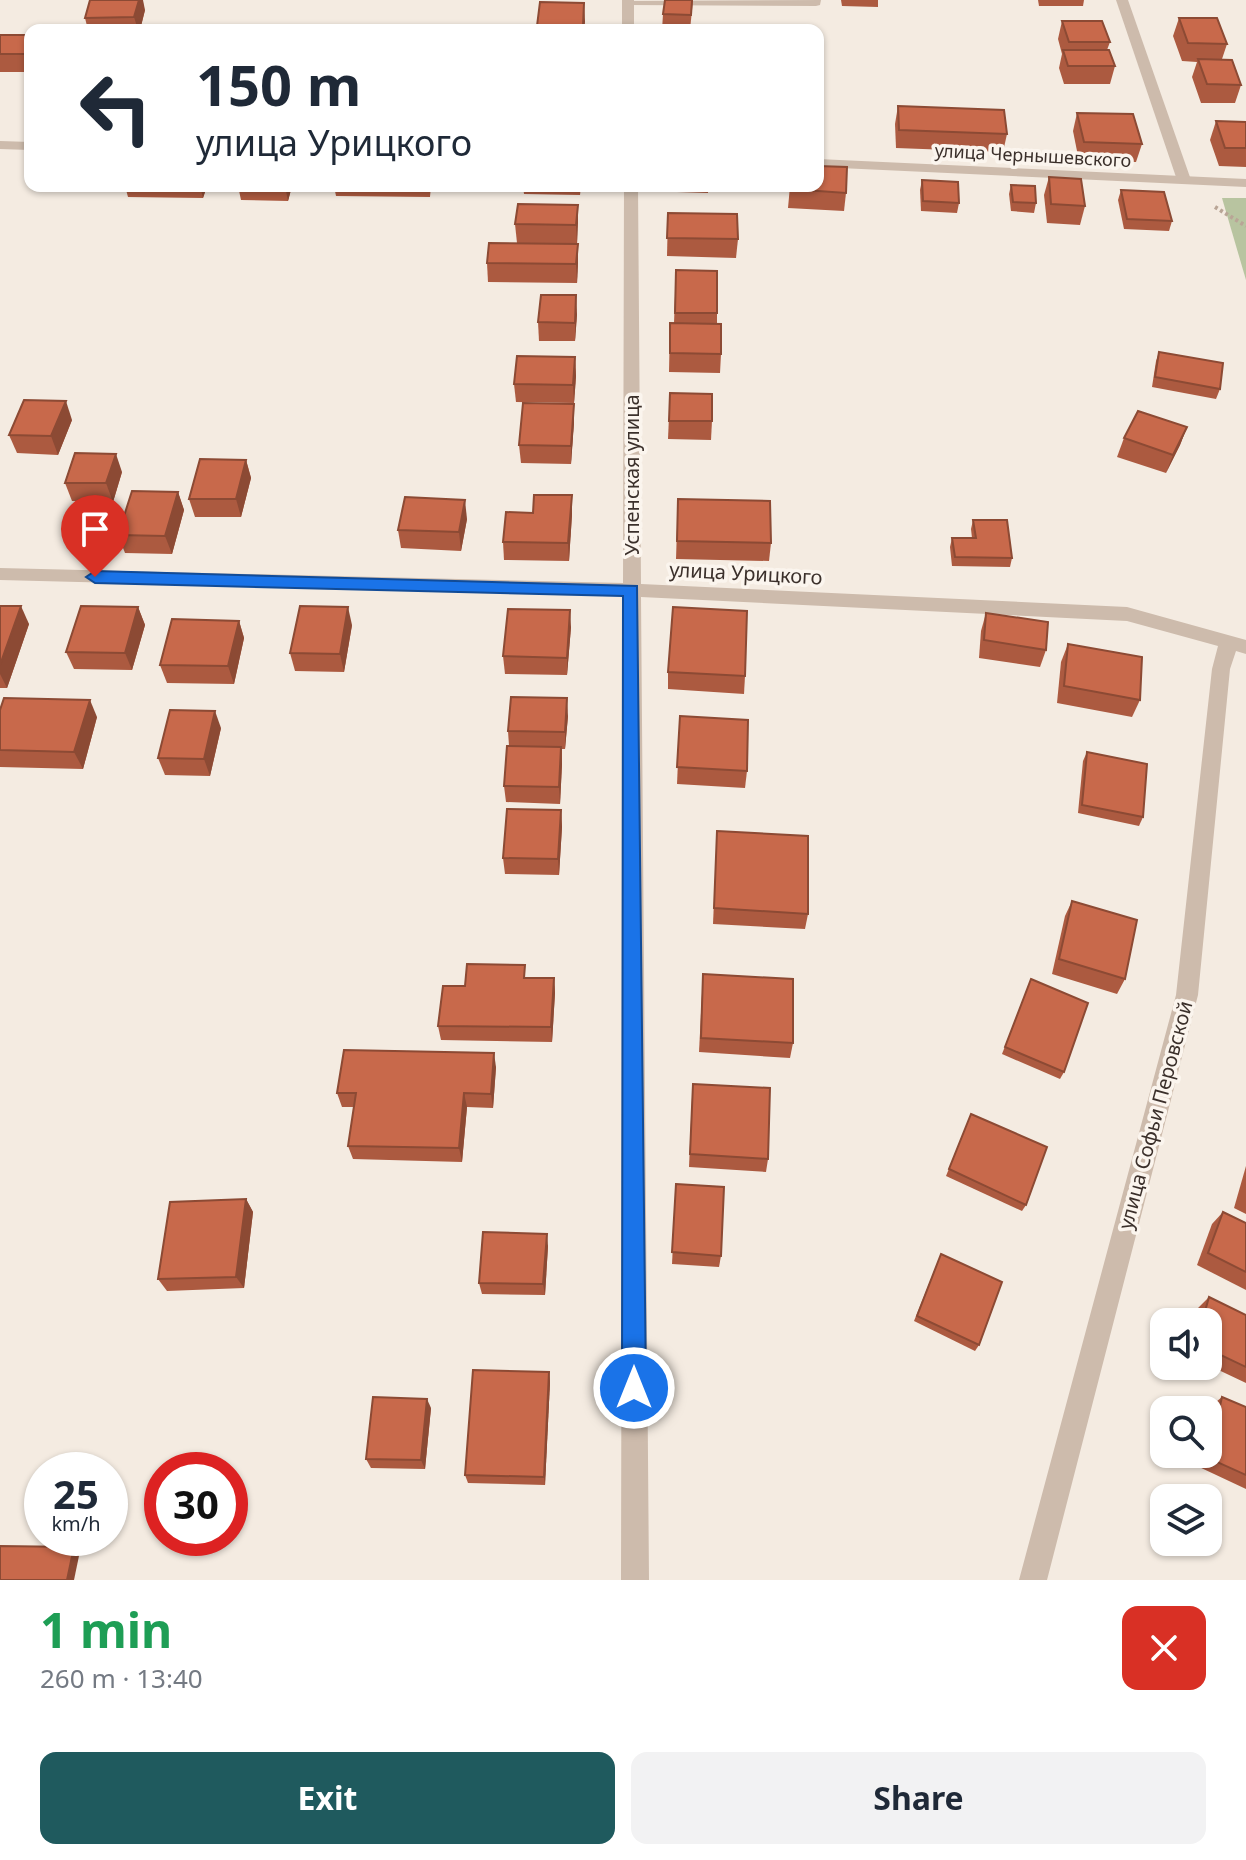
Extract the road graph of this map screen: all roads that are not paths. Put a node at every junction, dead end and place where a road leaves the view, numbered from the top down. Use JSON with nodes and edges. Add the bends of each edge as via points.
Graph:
{"nodes":[{"id":1,"x":1122,"y":0,"type":"edge"},
{"id":2,"x":628,"y":1,"type":"edge"},
{"id":3,"x":816,"y":2,"type":"dead end"},
{"id":4,"x":628,"y":24,"type":"edge"},
{"id":5,"x":0,"y":145,"type":"edge"},
{"id":6,"x":24,"y":146,"type":"edge"},
{"id":7,"x":824,"y":163,"type":"edge"},
{"id":8,"x":1184,"y":180,"type":"junction"},
{"id":9,"x":1246,"y":183,"type":"edge"},
{"id":10,"x":631,"y":192,"type":"edge"},
{"id":11,"x":0,"y":574,"type":"edge"},
{"id":12,"x":631,"y":590,"type":"junction"},
{"id":13,"x":1237,"y":644,"type":"edge"},
{"id":14,"x":635,"y":1580,"type":"edge"},
{"id":15,"x":1033,"y":1580,"type":"edge"}],
"edges":[{"from":1,"to":8,"type":"street"},
{"from":2,"to":3,"type":"street"},
{"from":2,"to":4,"type":"street"},
{"from":5,"to":6,"type":"street"},
{"from":7,"to":8,"type":"street","name":"улица Чернышевского"},
{"from":8,"to":9,"type":"street","name":"улица Чернышевского"},
{"from":10,"to":12,"type":"street","name":"Успенская улица"},
{"from":11,"to":12,"type":"street","name":"улица Урицкого"},
{"from":12,"to":13,"type":"street","name":"улица Урицкого","via":[[1127,614]]},
{"from":12,"to":14,"type":"street","name":"Успенская улица"},
{"from":13,"to":15,"type":"street","name":"улица Софьи Перовской","via":[[1221,669],[1187,995]]}]}
